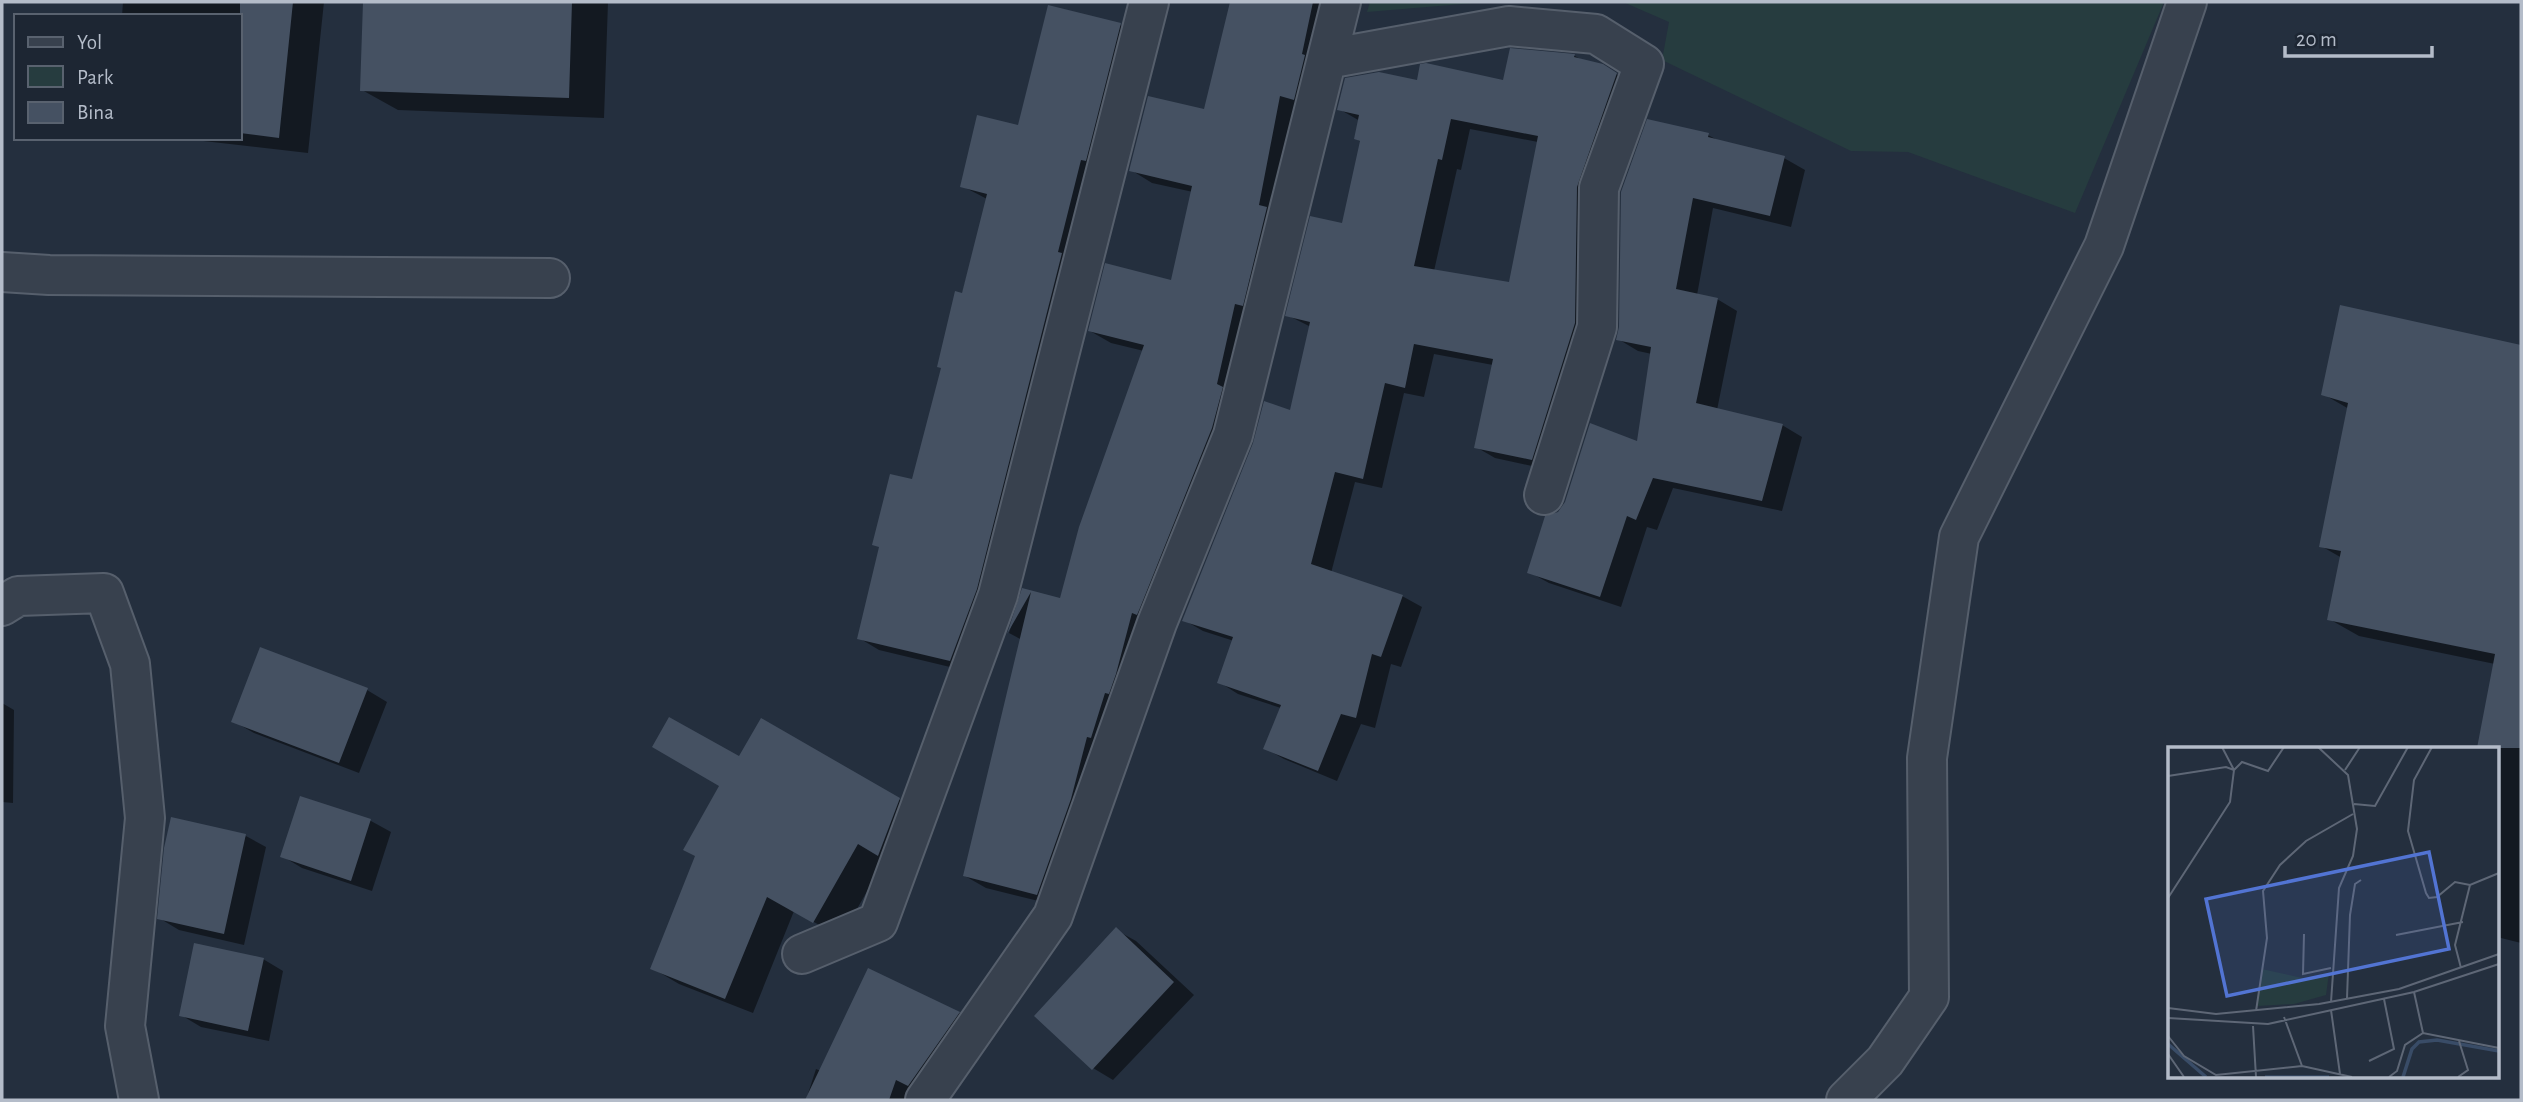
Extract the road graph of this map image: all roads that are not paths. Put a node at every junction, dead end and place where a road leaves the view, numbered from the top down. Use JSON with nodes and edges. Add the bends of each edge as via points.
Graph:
{"nodes":[{"id":1,"x":1149,"y":2,"type":"edge"},
{"id":2,"x":1341,"y":2,"type":"edge"},
{"id":3,"x":2187,"y":2,"type":"edge"},
{"id":4,"x":1327,"y":59,"type":"junction"},
{"id":5,"x":2,"y":272,"type":"edge"},
{"id":6,"x":550,"y":278,"type":"dead end"},
{"id":7,"x":1544,"y":495,"type":"dead end"},
{"id":8,"x":2,"y":606,"type":"edge"},
{"id":9,"x":802,"y":954,"type":"dead end"},
{"id":10,"x":139,"y":1100,"type":"edge"},
{"id":11,"x":925,"y":1100,"type":"edge"},
{"id":12,"x":1846,"y":1100,"type":"edge"}],
"edges":[{"from":1,"to":9,"type":"street","via":[[993,608],[877,922]]},
{"from":2,"to":4,"type":"street"},
{"from":3,"to":12,"type":"street","via":[[2104,246],[1959,537],[1927,758],[1929,997],[1885,1061]]},
{"from":4,"to":7,"type":"street","via":[[1509,26],[1597,34],[1644,64],[1599,188],[1597,327]]},
{"from":4,"to":11,"type":"street","via":[[1233,435],[1157,623],[1053,916]]},
{"from":5,"to":6,"type":"street"},
{"from":8,"to":10,"type":"street","via":[[18,596],[104,593],[130,664],[145,818],[125,1026]]}]}
